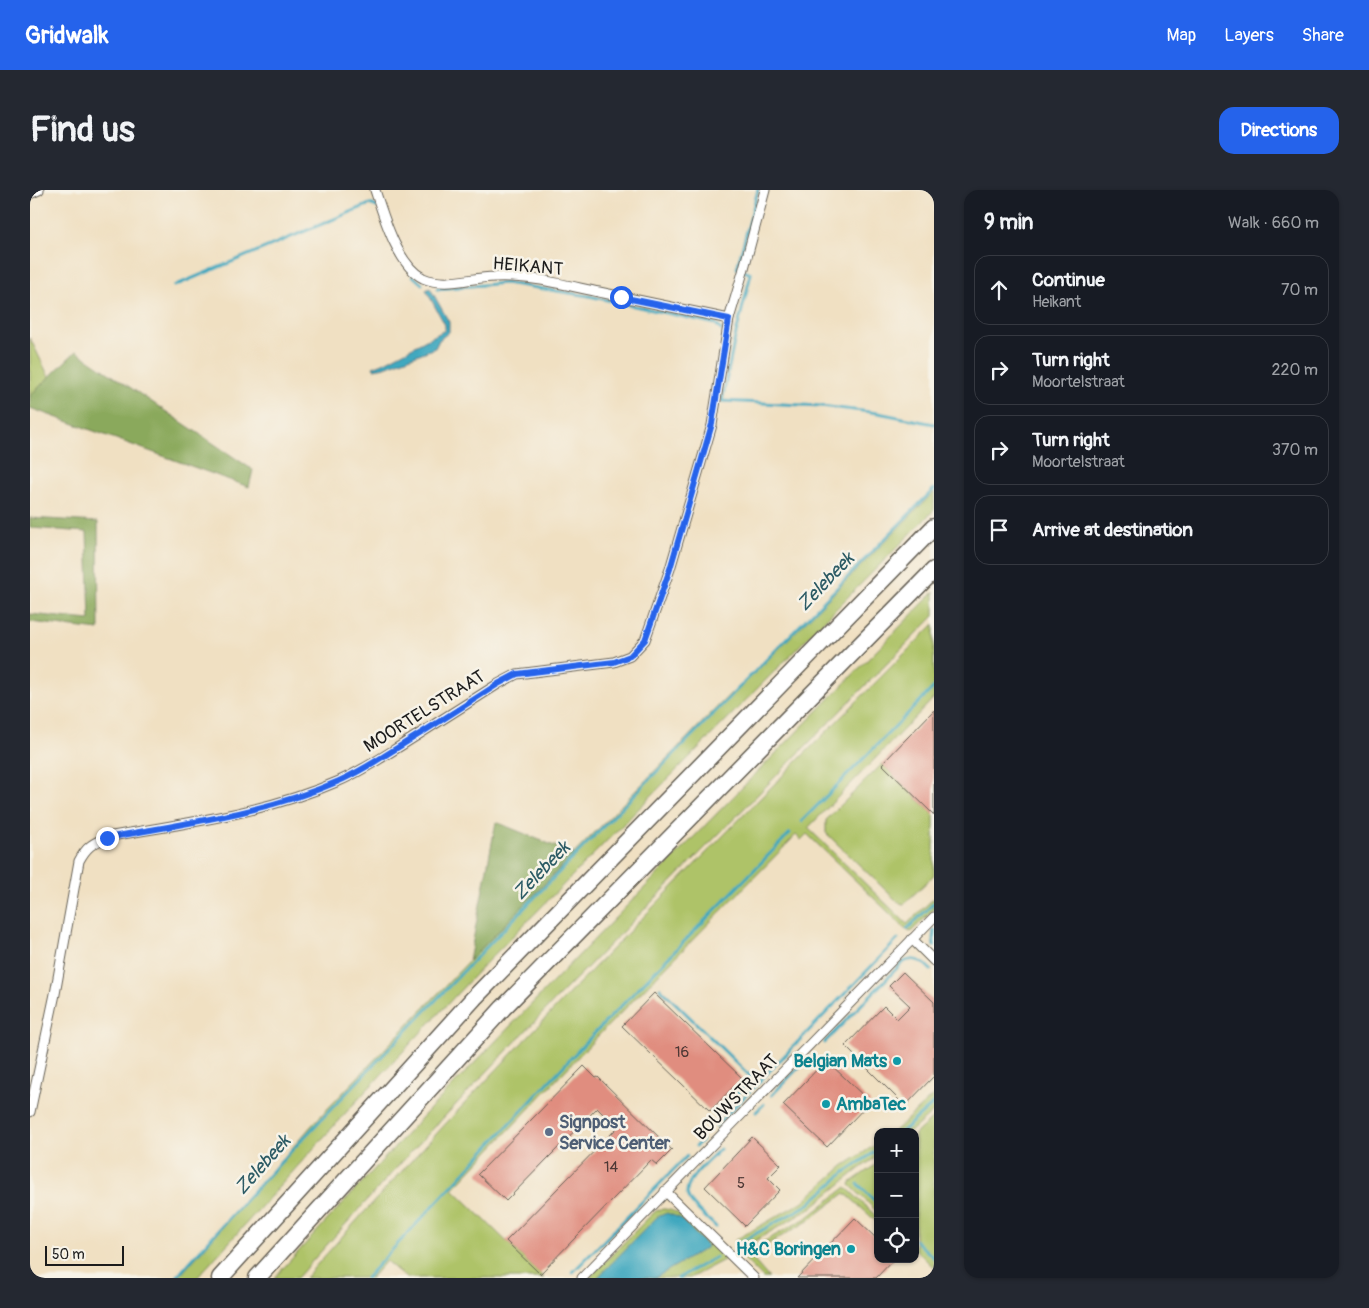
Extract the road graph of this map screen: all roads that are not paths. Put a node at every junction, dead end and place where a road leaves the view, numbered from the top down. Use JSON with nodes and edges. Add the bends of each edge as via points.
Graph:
{"nodes":[{"id":1,"x":39,"y":190,"type":"edge"},
{"id":2,"x":375,"y":190,"type":"edge"},
{"id":3,"x":765,"y":190,"type":"edge"},
{"id":4,"x":30,"y":194,"type":"edge"},
{"id":5,"x":729,"y":319,"type":"junction"},
{"id":6,"x":934,"y":527,"type":"edge"},
{"id":7,"x":934,"y":570,"type":"edge"},
{"id":8,"x":934,"y":917,"type":"edge"},
{"id":9,"x":912,"y":940,"type":"junction"},
{"id":10,"x":934,"y":961,"type":"edge"},
{"id":11,"x":30,"y":1112,"type":"edge"},
{"id":12,"x":665,"y":1191,"type":"junction"},
{"id":13,"x":220,"y":1278,"type":"edge"},
{"id":14,"x":257,"y":1278,"type":"edge"},
{"id":15,"x":582,"y":1278,"type":"edge"},
{"id":16,"x":754,"y":1278,"type":"edge"}],
"edges":[{"from":1,"to":4,"type":"street"},
{"from":2,"to":5,"type":"street","name":"HEIKANT","via":[[393,240],[403,258],[422,278],[440,282],[494,276],[531,279]]},
{"from":3,"to":5,"type":"street","name":"MOORTELSTRAAT"},
{"from":5,"to":11,"type":"street","name":"MOORTELSTRAAT","via":[[712,424],[670,569],[645,640],[639,647],[630,656],[614,662],[517,674],[384,756],[317,790],[238,813],[94,843],[79,861]]},
{"from":6,"to":13,"type":"highway","via":[[474,998]]},
{"from":7,"to":14,"type":"highway","via":[[502,1008]]},
{"from":8,"to":9,"type":"street","name":"BOUWSTRAAT"},
{"from":9,"to":10,"type":"street"},
{"from":9,"to":12,"type":"street","name":"BOUWSTRAAT"},
{"from":12,"to":15,"type":"street","name":"BOUWSTRAAT"},
{"from":12,"to":16,"type":"street"}]}
